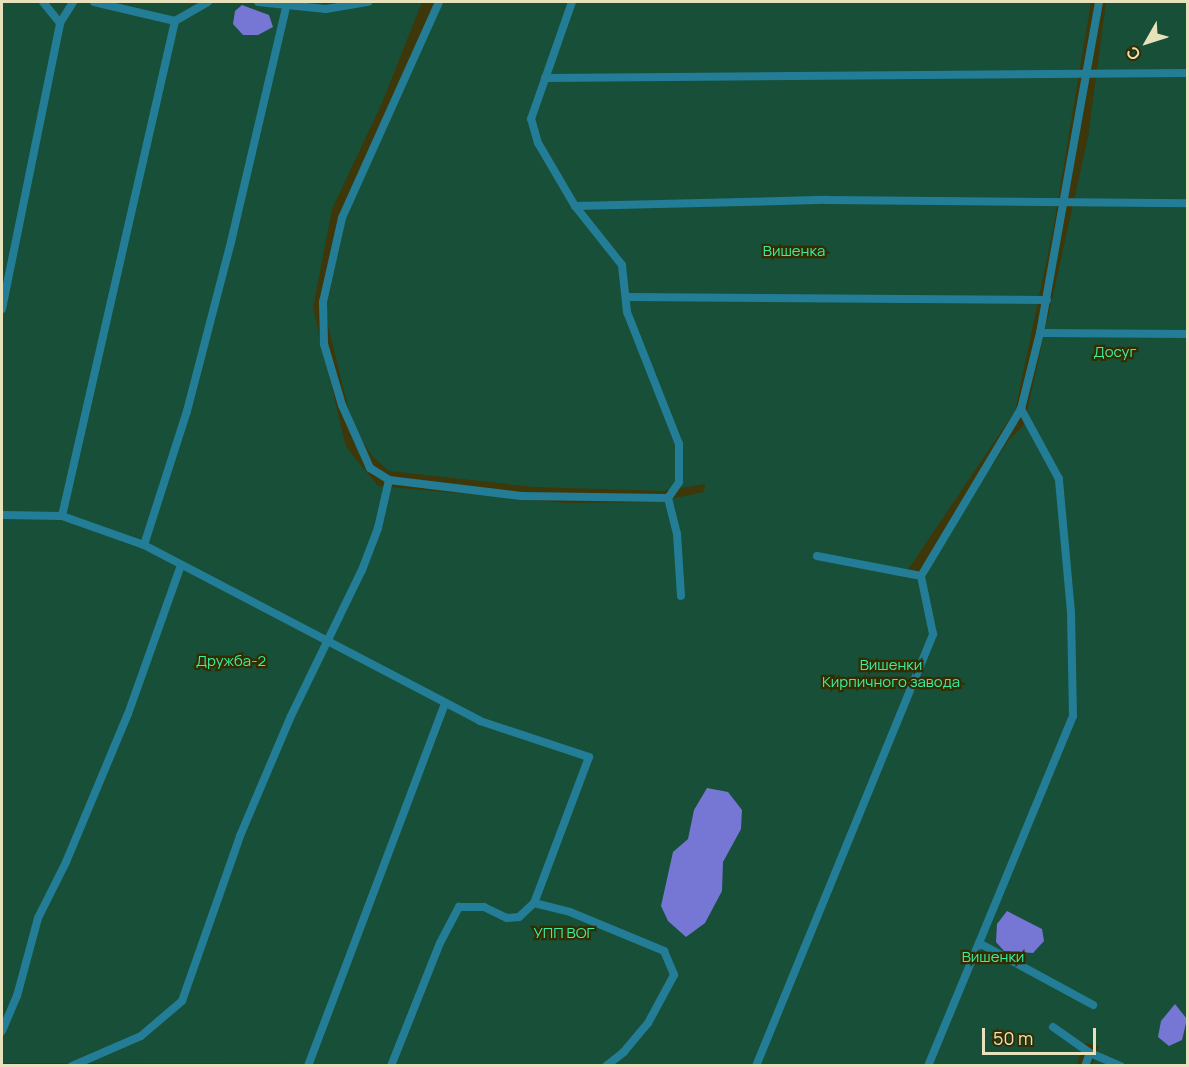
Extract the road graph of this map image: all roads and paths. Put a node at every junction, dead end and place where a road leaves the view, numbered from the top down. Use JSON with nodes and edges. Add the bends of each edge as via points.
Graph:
{"nodes":[{"id":1,"x":43,"y":2,"type":"edge"},
{"id":2,"x":74,"y":2,"type":"edge"},
{"id":3,"x":94,"y":2,"type":"edge"},
{"id":4,"x":208,"y":2,"type":"edge"},
{"id":5,"x":258,"y":2,"type":"edge"},
{"id":6,"x":368,"y":2,"type":"edge"},
{"id":7,"x":439,"y":2,"type":"edge"},
{"id":8,"x":572,"y":2,"type":"edge"},
{"id":9,"x":1099,"y":2,"type":"edge"},
{"id":10,"x":286,"y":7,"type":"junction"},
{"id":11,"x":175,"y":21,"type":"junction"},
{"id":12,"x":60,"y":23,"type":"junction"},
{"id":13,"x":1086,"y":73,"type":"junction"},
{"id":14,"x":1188,"y":73,"type":"edge"},
{"id":15,"x":545,"y":78,"type":"junction"},
{"id":16,"x":1065,"y":203,"type":"junction"},
{"id":17,"x":1188,"y":203,"type":"edge"},
{"id":18,"x":575,"y":206,"type":"junction"},
{"id":19,"x":627,"y":297,"type":"junction"},
{"id":20,"x":1047,"y":300,"type":"junction"},
{"id":21,"x":2,"y":309,"type":"edge"},
{"id":22,"x":1040,"y":333,"type":"junction"},
{"id":23,"x":1188,"y":333,"type":"edge"},
{"id":24,"x":1021,"y":409,"type":"junction"},
{"id":25,"x":389,"y":480,"type":"junction"},
{"id":26,"x":668,"y":498,"type":"junction"},
{"id":27,"x":2,"y":515,"type":"edge"},
{"id":28,"x":62,"y":516,"type":"junction"},
{"id":29,"x":144,"y":545,"type":"junction"},
{"id":30,"x":817,"y":556,"type":"dead end"},
{"id":31,"x":181,"y":564,"type":"junction"},
{"id":32,"x":921,"y":576,"type":"junction"},
{"id":33,"x":681,"y":596,"type":"dead end"},
{"id":34,"x":327,"y":640,"type":"junction"},
{"id":35,"x":445,"y":703,"type":"junction"},
{"id":36,"x":534,"y":903,"type":"junction"},
{"id":37,"x":979,"y":944,"type":"junction"},
{"id":38,"x":1094,"y":1005,"type":"dead end"},
{"id":39,"x":1053,"y":1027,"type":"dead end"},
{"id":40,"x":2,"y":1032,"type":"edge"},
{"id":41,"x":1090,"y":1053,"type":"junction"},
{"id":42,"x":72,"y":1065,"type":"edge"},
{"id":43,"x":308,"y":1065,"type":"edge"},
{"id":44,"x":391,"y":1065,"type":"edge"},
{"id":45,"x":606,"y":1065,"type":"edge"},
{"id":46,"x":756,"y":1065,"type":"edge"},
{"id":47,"x":928,"y":1065,"type":"edge"},
{"id":48,"x":1085,"y":1065,"type":"edge"},
{"id":49,"x":1120,"y":1065,"type":"edge"}],
"edges":[{"from":1,"to":12,"type":"lane"},
{"from":2,"to":12,"type":"lane"},
{"from":3,"to":11,"type":"lane"},
{"from":4,"to":11,"type":"lane"},
{"from":5,"to":10,"type":"lane"},
{"from":6,"to":10,"type":"lane","via":[[326,9]]},
{"from":7,"to":25,"type":"lane","via":[[342,218],[323,302],[324,344],[342,405],[370,468]]},
{"from":8,"to":15,"type":"lane"},
{"from":9,"to":13,"type":"lane"},
{"from":10,"to":29,"type":"lane","via":[[187,411]]},
{"from":11,"to":28,"type":"lane"},
{"from":12,"to":21,"type":"lane"},
{"from":13,"to":14,"type":"lane"},
{"from":13,"to":15,"type":"lane"},
{"from":13,"to":16,"type":"lane"},
{"from":15,"to":18,"type":"lane","via":[[531,119],[538,142]]},
{"from":16,"to":17,"type":"lane"},
{"from":16,"to":18,"type":"lane","via":[[827,200]]},
{"from":16,"to":20,"type":"lane"},
{"from":18,"to":19,"type":"lane","via":[[622,265]]},
{"from":19,"to":20,"type":"lane"},
{"from":19,"to":26,"type":"lane","via":[[627,312],[679,444],[679,482]]},
{"from":20,"to":22,"type":"lane"},
{"from":22,"to":23,"type":"lane"},
{"from":22,"to":24,"type":"lane"},
{"from":24,"to":32,"type":"lane"},
{"from":24,"to":37,"type":"lane","via":[[1059,479],[1071,612],[1073,716]]},
{"from":25,"to":26,"type":"lane","via":[[521,496]]},
{"from":25,"to":34,"type":"lane","via":[[378,528],[362,570]]},
{"from":26,"to":33,"type":"lane","via":[[677,534]]},
{"from":27,"to":28,"type":"lane"},
{"from":28,"to":29,"type":"lane"},
{"from":29,"to":31,"type":"lane"},
{"from":30,"to":32,"type":"lane"},
{"from":31,"to":34,"type":"lane"},
{"from":31,"to":40,"type":"lane","via":[[128,714],[66,862],[38,918],[17,996]]},
{"from":32,"to":46,"type":"lane","via":[[933,634]]},
{"from":34,"to":35,"type":"lane"},
{"from":34,"to":42,"type":"lane","via":[[240,836],[182,1001],[141,1036]]},
{"from":35,"to":36,"type":"lane","via":[[480,721],[589,757]]},
{"from":35,"to":43,"type":"lane"},
{"from":36,"to":44,"type":"lane","via":[[519,917],[507,918],[484,907],[459,907],[440,943]]},
{"from":36,"to":45,"type":"lane","via":[[570,912],[664,951],[674,975],[648,1023],[624,1052]]},
{"from":37,"to":38,"type":"lane"},
{"from":37,"to":47,"type":"lane"},
{"from":39,"to":41,"type":"lane"},
{"from":41,"to":48,"type":"lane"},
{"from":41,"to":49,"type":"lane"}]}
